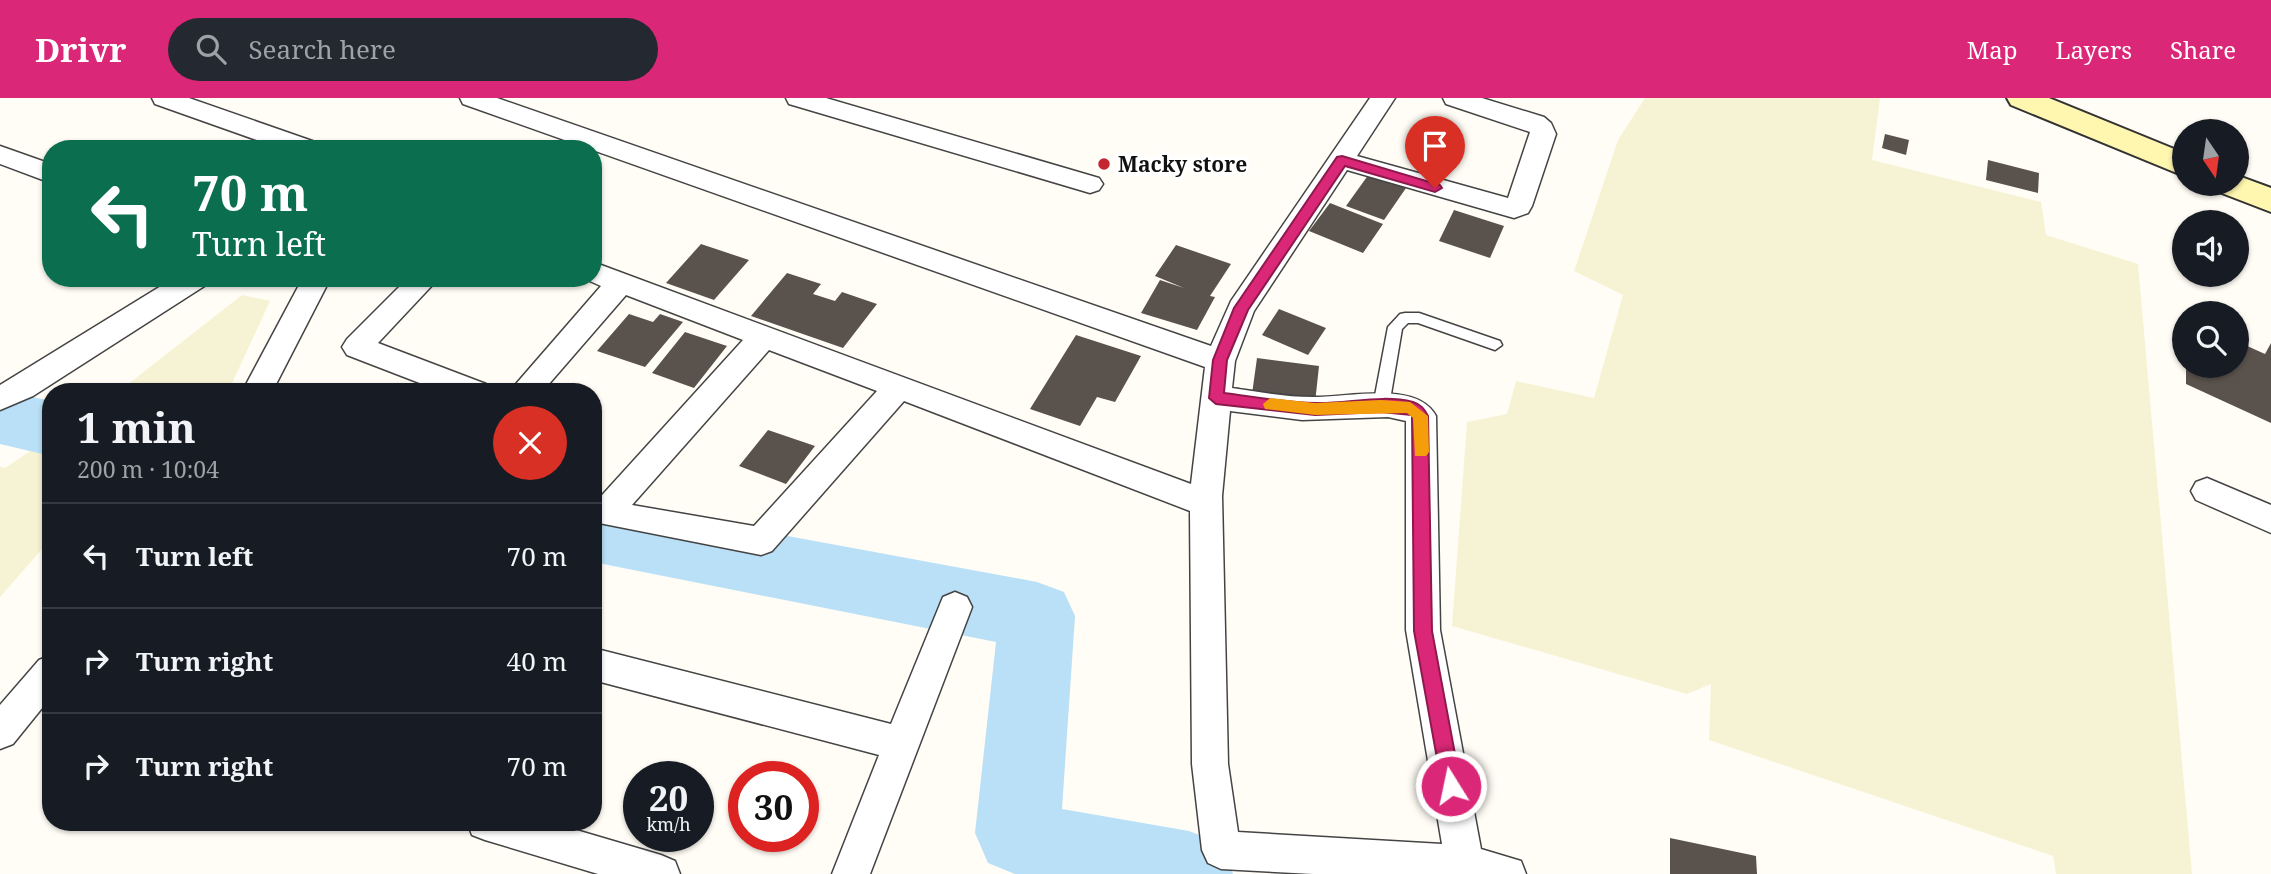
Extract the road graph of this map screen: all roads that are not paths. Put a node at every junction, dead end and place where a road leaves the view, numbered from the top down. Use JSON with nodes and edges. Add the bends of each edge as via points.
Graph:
{"nodes":[{"id":1,"x":164,"y":98,"type":"edge"},
{"id":2,"x":472,"y":98,"type":"edge"},
{"id":3,"x":798,"y":98,"type":"edge"},
{"id":4,"x":1383,"y":98,"type":"edge"},
{"id":5,"x":1455,"y":98,"type":"edge"},
{"id":6,"x":2022,"y":98,"type":"edge"},
{"id":7,"x":571,"y":132,"type":"junction"},
{"id":8,"x":283,"y":140,"type":"edge"},
{"id":9,"x":560,"y":140,"type":"edge"},
{"id":10,"x":594,"y":140,"type":"edge"},
{"id":11,"x":602,"y":143,"type":"edge"},
{"id":12,"x":0,"y":155,"type":"edge"},
{"id":13,"x":1342,"y":160,"type":"junction"},
{"id":14,"x":2172,"y":160,"type":"edge"},
{"id":15,"x":42,"y":171,"type":"edge"},
{"id":16,"x":1090,"y":184,"type":"dead end"},
{"id":17,"x":2249,"y":192,"type":"edge"},
{"id":18,"x":2271,"y":201,"type":"edge"},
{"id":19,"x":607,"y":277,"type":"edge"},
{"id":20,"x":183,"y":287,"type":"edge"},
{"id":21,"x":312,"y":287,"type":"edge"},
{"id":22,"x":416,"y":287,"type":"edge"},
{"id":23,"x":600,"y":287,"type":"edge"},
{"id":24,"x":764,"y":336,"type":"junction"},
{"id":25,"x":1495,"y":345,"type":"dead end"},
{"id":26,"x":1220,"y":360,"type":"junction"},
{"id":27,"x":262,"y":383,"type":"edge"},
{"id":28,"x":451,"y":383,"type":"edge"},
{"id":29,"x":530,"y":383,"type":"edge"},
{"id":30,"x":899,"y":387,"type":"junction"},
{"id":31,"x":0,"y":398,"type":"edge"},
{"id":32,"x":1216,"y":398,"type":"junction"},
{"id":33,"x":1381,"y":406,"type":"junction"},
{"id":34,"x":2207,"y":491,"type":"dead end"},
{"id":35,"x":1206,"y":503,"type":"junction"},
{"id":36,"x":2271,"y":520,"type":"edge"},
{"id":37,"x":955,"y":607,"type":"dead end"},
{"id":38,"x":602,"y":666,"type":"edge"},
{"id":39,"x":42,"y":689,"type":"edge"},
{"id":40,"x":0,"y":732,"type":"edge"},
{"id":41,"x":902,"y":744,"type":"junction"},
{"id":42,"x":515,"y":831,"type":"edge"},
{"id":43,"x":1465,"y":864,"type":"junction"},
{"id":44,"x":661,"y":874,"type":"edge"},
{"id":45,"x":850,"y":874,"type":"edge"},
{"id":46,"x":1507,"y":874,"type":"edge"}],
"edges":[{"from":1,"to":8,"type":"street"},
{"from":2,"to":7,"type":"street"},
{"from":3,"to":16,"type":"street"},
{"from":4,"to":13,"type":"street"},
{"from":5,"to":13,"type":"street","via":[[1542,129],[1519,206],[1514,209]]},
{"from":6,"to":14,"type":"main road"},
{"from":7,"to":9,"type":"street"},
{"from":7,"to":10,"type":"street"},
{"from":11,"to":26,"type":"street"},
{"from":12,"to":15,"type":"street"},
{"from":13,"to":26,"type":"street","via":[[1241,308]]},
{"from":17,"to":18,"type":"main road"},
{"from":19,"to":24,"type":"street"},
{"from":20,"to":31,"type":"street"},
{"from":21,"to":27,"type":"street"},
{"from":22,"to":28,"type":"street","via":[[357,347]]},
{"from":23,"to":29,"type":"street"},
{"from":24,"to":30,"type":"street"},
{"from":24,"to":30,"type":"street","via":[[605,513],[761,541]]},
{"from":25,"to":33,"type":"lane","via":[[1419,318],[1405,318],[1395,327]]},
{"from":26,"to":32,"type":"street"},
{"from":30,"to":35,"type":"street"},
{"from":32,"to":33,"type":"street","via":[[1315,409]]},
{"from":32,"to":35,"type":"street"},
{"from":33,"to":43,"type":"street","via":[[1410,408],[1421,416],[1423,631]]},
{"from":34,"to":36,"type":"street"},
{"from":35,"to":43,"type":"street","via":[[1210,764],[1221,850]]},
{"from":37,"to":41,"type":"street"},
{"from":38,"to":41,"type":"street"},
{"from":39,"to":40,"type":"street"},
{"from":41,"to":45,"type":"street"},
{"from":42,"to":44,"type":"street"},
{"from":43,"to":46,"type":"street"}]}
